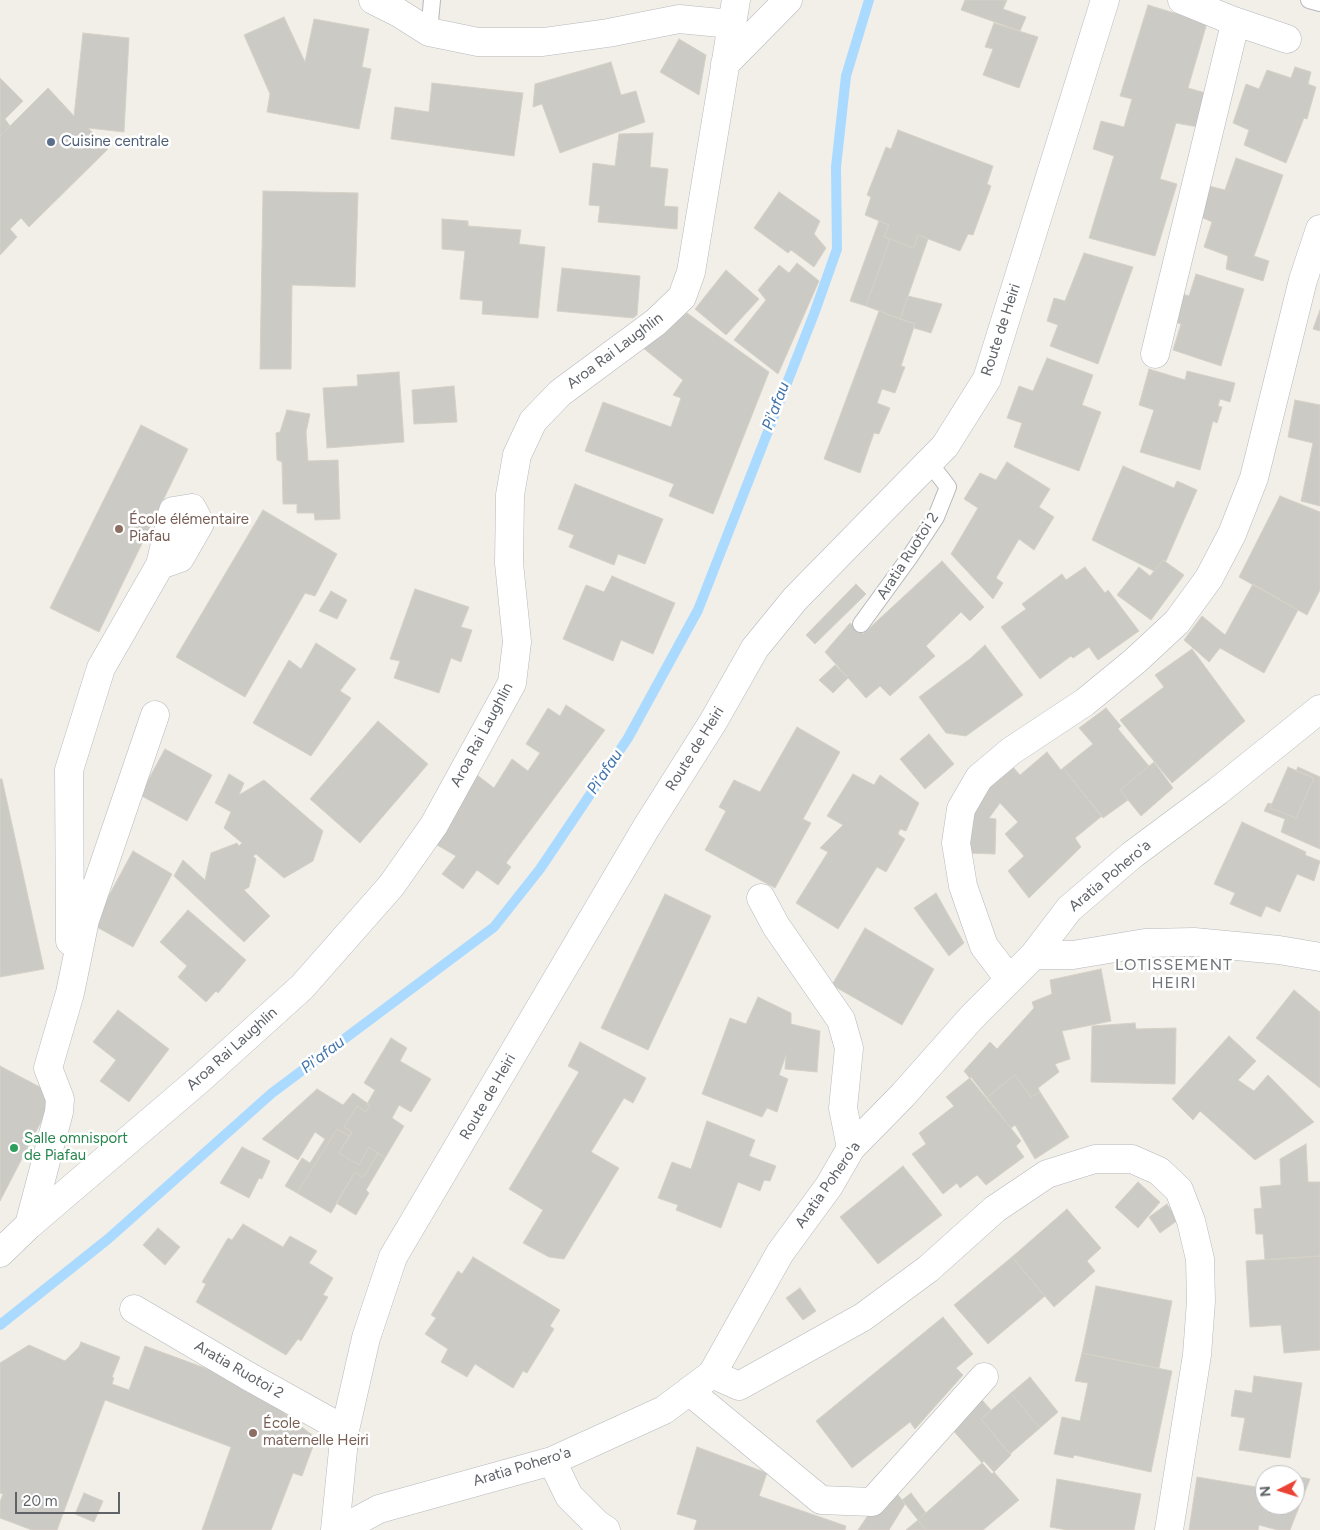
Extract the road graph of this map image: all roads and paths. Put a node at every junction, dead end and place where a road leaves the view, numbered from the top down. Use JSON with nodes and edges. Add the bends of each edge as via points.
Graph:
{"nodes":[{"id":1,"x":373,"y":0,"type":"edge"},
{"id":2,"x":432,"y":0,"type":"edge"},
{"id":3,"x":788,"y":0,"type":"edge"},
{"id":4,"x":1105,"y":0,"type":"edge"},
{"id":5,"x":1182,"y":0,"type":"edge"},
{"id":6,"x":1309,"y":0,"type":"edge"},
{"id":7,"x":1320,"y":3,"type":"edge"},
{"id":8,"x":733,"y":12,"type":"edge"},
{"id":9,"x":1231,"y":20,"type":"junction"},
{"id":10,"x":429,"y":32,"type":"junction"},
{"id":11,"x":1287,"y":39,"type":"dead end"},
{"id":12,"x":725,"y":64,"type":"junction"},
{"id":13,"x":1320,"y":229,"type":"edge"},
{"id":14,"x":1155,"y":354,"type":"dead end"},
{"id":15,"x":928,"y":461,"type":"junction"},
{"id":16,"x":160,"y":564,"type":"dead end"},
{"id":17,"x":861,"y":624,"type":"dead end"},
{"id":18,"x":1320,"y":710,"type":"edge"},
{"id":19,"x":155,"y":715,"type":"dead end"},
{"id":20,"x":761,"y":898,"type":"dead end"},
{"id":21,"x":1034,"y":955,"type":"junction"},
{"id":22,"x":1320,"y":957,"type":"edge"},
{"id":23,"x":1009,"y":979,"type":"junction"},
{"id":24,"x":70,"y":993,"type":"junction"},
{"id":25,"x":850,"y":1148,"type":"junction"},
{"id":26,"x":29,"y":1225,"type":"junction"},
{"id":27,"x":0,"y":1253,"type":"edge"},
{"id":28,"x":134,"y":1309,"type":"dead end"},
{"id":29,"x":712,"y":1374,"type":"junction"},
{"id":30,"x":984,"y":1377,"type":"dead end"},
{"id":31,"x":689,"y":1391,"type":"junction"},
{"id":32,"x":346,"y":1430,"type":"junction"},
{"id":33,"x":552,"y":1461,"type":"junction"},
{"id":34,"x":335,"y":1530,"type":"edge"},
{"id":35,"x":340,"y":1530,"type":"edge"},
{"id":36,"x":606,"y":1530,"type":"edge"},
{"id":37,"x":1168,"y":1530,"type":"edge"}],
"edges":[{"from":1,"to":10,"type":"street"},
{"from":2,"to":10,"type":"lane"},
{"from":3,"to":12,"type":"street"},
{"from":4,"to":15,"type":"street","name":"Route de Heiri","via":[[987,379],[945,446]]},
{"from":5,"to":9,"type":"street"},
{"from":6,"to":7,"type":"lane"},
{"from":8,"to":10,"type":"street","via":[[543,42],[478,42]]},
{"from":8,"to":12,"type":"street","name":"Aroa Rai Laughlin"},
{"from":9,"to":11,"type":"street"},
{"from":9,"to":14,"type":"street","via":[[1234,28]]},
{"from":12,"to":26,"type":"street","name":"Aroa Rai Laughlin","via":[[699,235],[692,272],[682,297],[649,328],[560,393],[533,422],[518,455],[510,495],[509,563],[517,642],[512,684],[434,826],[391,886],[302,987]]},
{"from":13,"to":23,"type":"street","via":[[1303,280],[1254,478],[1232,534],[1209,578],[1177,622],[1135,662],[1085,702],[1011,751],[980,778],[960,808],[956,843],[963,886],[984,946]]},
{"from":15,"to":17,"type":"lane","name":"Aratia Ruotoi 2","via":[[948,487],[936,517]]},
{"from":15,"to":32,"type":"street","name":"Route de Heiri","via":[[796,599],[755,648],[646,828],[393,1258],[366,1338]]},
{"from":16,"to":24,"type":"street","via":[[101,668],[68,770]]},
{"from":18,"to":21,"type":"street","name":"Aratia Pohero'a","via":[[1132,855],[1069,909]]},
{"from":19,"to":24,"type":"street","via":[[84,920]]},
{"from":20,"to":25,"type":"street","via":[[776,926],[840,1020],[849,1048],[843,1108]]},
{"from":21,"to":22,"type":"street","via":[[1073,955],[1145,943],[1194,942],[1251,946]]},
{"from":21,"to":23,"type":"street","name":"Aratia Pohero'a"},
{"from":23,"to":25,"type":"street","name":"Aratia Pohero'a"},
{"from":24,"to":26,"type":"street","via":[[48,1068],[60,1099],[59,1112]]},
{"from":25,"to":29,"type":"street","name":"Aratia Pohero'a","via":[[829,1186],[780,1253]]},
{"from":26,"to":27,"type":"street","name":"Aroa Rai Laughlin"},
{"from":28,"to":32,"type":"street","name":"Aratia Ruotoi 2"},
{"from":29,"to":31,"type":"street","name":"Aratia Pohero'a"},
{"from":29,"to":37,"type":"street","via":[[739,1386],[863,1317],[928,1269],[995,1209],[1048,1174],[1095,1159],[1132,1159],[1160,1171],[1179,1190],[1200,1259],[1197,1355]]},
{"from":30,"to":31,"type":"street","via":[[872,1502],[820,1500]]},
{"from":31,"to":33,"type":"street","name":"Aratia Pohero'a","via":[[664,1410]]},
{"from":32,"to":34,"type":"street","name":"Route de Heiri"},
{"from":33,"to":35,"type":"street","name":"Aratia Pohero'a","via":[[379,1509]]},
{"from":33,"to":36,"type":"street","via":[[569,1496]]}]}
